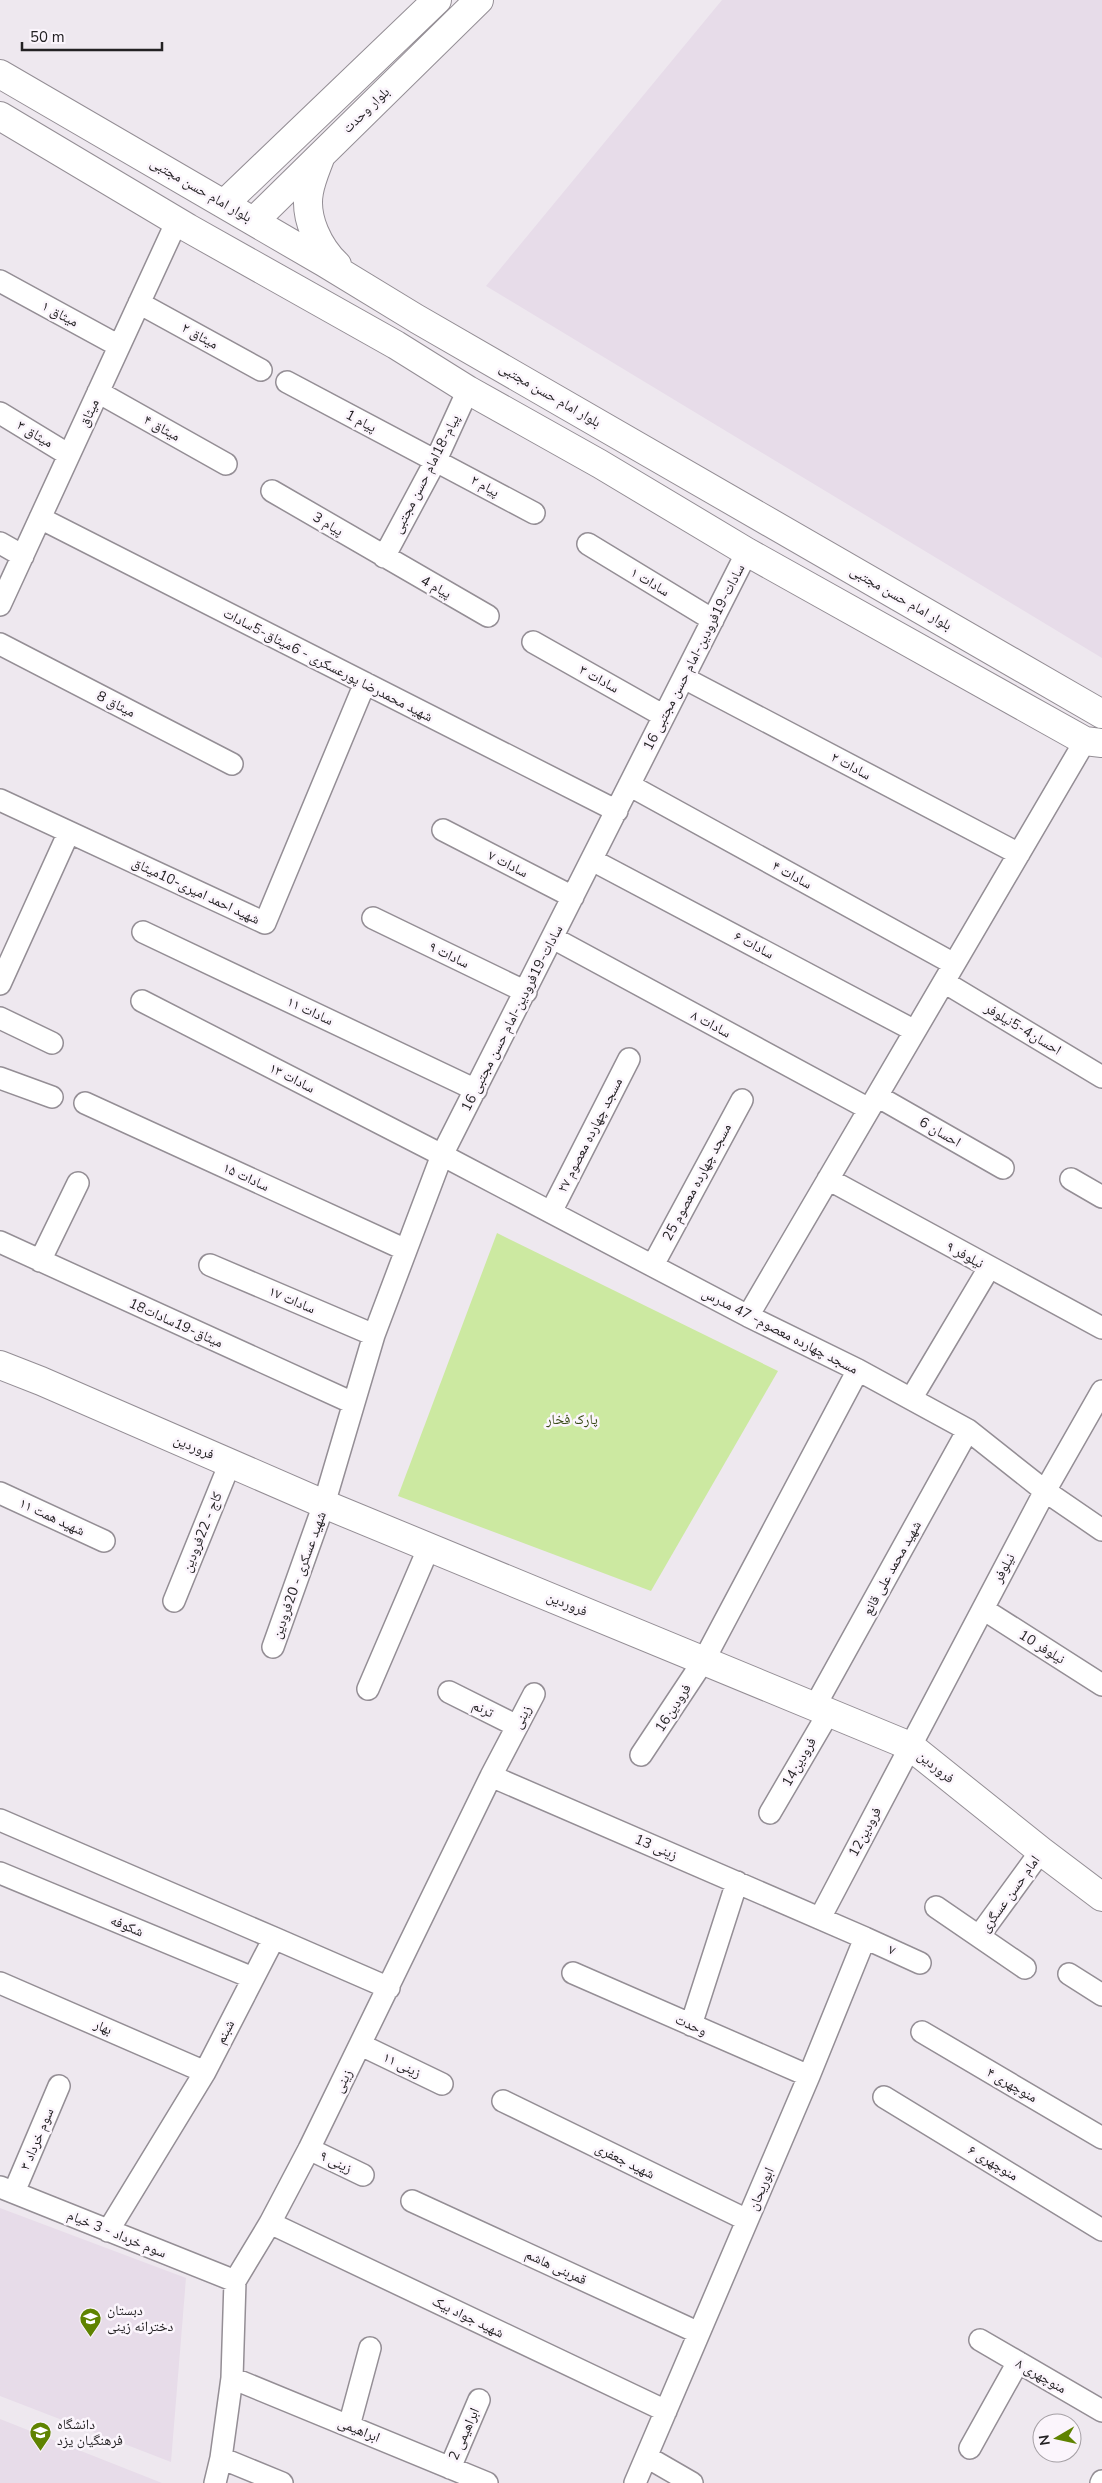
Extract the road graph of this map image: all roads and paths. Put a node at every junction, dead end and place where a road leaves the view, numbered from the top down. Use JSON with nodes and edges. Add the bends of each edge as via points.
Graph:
{"nodes":[{"id":1,"x":438,"y":0,"type":"edge"},
{"id":2,"x":479,"y":0,"type":"edge"},
{"id":3,"x":0,"y":74,"type":"edge"},
{"id":4,"x":0,"y":116,"type":"edge"},
{"id":5,"x":321,"y":155,"type":"junction"},
{"id":6,"x":224,"y":204,"type":"junction"},
{"id":7,"x":177,"y":221,"type":"junction"},
{"id":8,"x":254,"y":221,"type":"junction"},
{"id":9,"x":349,"y":277,"type":"junction"},
{"id":10,"x":0,"y":281,"type":"edge"},
{"id":11,"x":139,"y":303,"type":"junction"},
{"id":12,"x":119,"y":346,"type":"junction"},
{"id":13,"x":261,"y":370,"type":"dead end"},
{"id":14,"x":287,"y":382,"type":"dead end"},
{"id":15,"x":468,"y":390,"type":"junction"},
{"id":16,"x":98,"y":392,"type":"junction"},
{"id":17,"x":0,"y":413,"type":"edge"},
{"id":18,"x":69,"y":455,"type":"junction"},
{"id":19,"x":436,"y":460,"type":"junction"},
{"id":20,"x":226,"y":464,"type":"dead end"},
{"id":21,"x":272,"y":491,"type":"dead end"},
{"id":22,"x":534,"y":513,"type":"dead end"},
{"id":23,"x":40,"y":518,"type":"junction"},
{"id":24,"x":0,"y":543,"type":"edge"},
{"id":25,"x":588,"y":544,"type":"dead end"},
{"id":26,"x":747,"y":552,"type":"junction"},
{"id":27,"x":22,"y":556,"type":"junction"},
{"id":28,"x":384,"y":557,"type":"junction"},
{"id":29,"x":0,"y":605,"type":"edge"},
{"id":30,"x":488,"y":616,"type":"dead end"},
{"id":31,"x":712,"y":620,"type":"junction"},
{"id":32,"x":533,"y":642,"type":"dead end"},
{"id":33,"x":0,"y":644,"type":"edge"},
{"id":34,"x":684,"y":678,"type":"junction"},
{"id":35,"x":365,"y":683,"type":"junction"},
{"id":36,"x":1102,"y":714,"type":"edge"},
{"id":37,"x":664,"y":716,"type":"junction"},
{"id":38,"x":1093,"y":742,"type":"edge"},
{"id":39,"x":232,"y":764,"type":"dead end"},
{"id":40,"x":629,"y":786,"type":"junction"},
{"id":41,"x":0,"y":800,"type":"edge"},
{"id":42,"x":617,"y":811,"type":"junction"},
{"id":43,"x":443,"y":830,"type":"dead end"},
{"id":44,"x":69,"y":832,"type":"junction"},
{"id":45,"x":1019,"y":854,"type":"junction"},
{"id":46,"x":592,"y":860,"type":"junction"},
{"id":47,"x":573,"y":897,"type":"junction"},
{"id":48,"x":373,"y":918,"type":"dead end"},
{"id":49,"x":143,"y":932,"type":"dead end"},
{"id":50,"x":552,"y":938,"type":"junction"},
{"id":51,"x":949,"y":973,"type":"junction"},
{"id":52,"x":0,"y":984,"type":"edge"},
{"id":53,"x":526,"y":992,"type":"junction"},
{"id":54,"x":142,"y":1001,"type":"dead end"},
{"id":55,"x":0,"y":1018,"type":"edge"},
{"id":56,"x":915,"y":1031,"type":"junction"},
{"id":57,"x":52,"y":1044,"type":"dead end"},
{"id":58,"x":630,"y":1059,"type":"dead end"},
{"id":59,"x":1102,"y":1076,"type":"edge"},
{"id":60,"x":0,"y":1078,"type":"edge"},
{"id":61,"x":476,"y":1090,"type":"junction"},
{"id":62,"x":52,"y":1098,"type":"dead end"},
{"id":63,"x":742,"y":1100,"type":"dead end"},
{"id":64,"x":873,"y":1102,"type":"junction"},
{"id":65,"x":85,"y":1104,"type":"dead end"},
{"id":66,"x":442,"y":1155,"type":"junction"},
{"id":67,"x":1003,"y":1168,"type":"dead end"},
{"id":68,"x":828,"y":1179,"type":"junction"},
{"id":69,"x":1072,"y":1179,"type":"dead end"},
{"id":70,"x":78,"y":1184,"type":"dead end"},
{"id":71,"x":1102,"y":1197,"type":"edge"},
{"id":72,"x":551,"y":1212,"type":"junction"},
{"id":73,"x":0,"y":1242,"type":"edge"},
{"id":74,"x":406,"y":1250,"type":"junction"},
{"id":75,"x":40,"y":1261,"type":"junction"},
{"id":76,"x":210,"y":1265,"type":"dead end"},
{"id":77,"x":653,"y":1265,"type":"junction"},
{"id":78,"x":989,"y":1268,"type":"junction"},
{"id":79,"x":748,"y":1316,"type":"junction"},
{"id":80,"x":1102,"y":1328,"type":"edge"},
{"id":81,"x":374,"y":1335,"type":"junction"},
{"id":82,"x":0,"y":1365,"type":"edge"},
{"id":83,"x":858,"y":1370,"type":"junction"},
{"id":84,"x":1102,"y":1391,"type":"edge"},
{"id":85,"x":911,"y":1399,"type":"junction"},
{"id":86,"x":354,"y":1403,"type":"junction"},
{"id":87,"x":968,"y":1430,"type":"junction"},
{"id":88,"x":230,"y":1463,"type":"junction"},
{"id":89,"x":1045,"y":1491,"type":"junction"},
{"id":90,"x":0,"y":1493,"type":"edge"},
{"id":91,"x":324,"y":1504,"type":"junction"},
{"id":92,"x":1102,"y":1530,"type":"edge"},
{"id":93,"x":104,"y":1541,"type":"dead end"},
{"id":94,"x":429,"y":1547,"type":"junction"},
{"id":95,"x":174,"y":1601,"type":"dead end"},
{"id":96,"x":983,"y":1609,"type":"junction"},
{"id":97,"x":273,"y":1647,"type":"dead end"},
{"id":98,"x":704,"y":1660,"type":"junction"},
{"id":99,"x":1102,"y":1685,"type":"edge"},
{"id":100,"x":368,"y":1689,"type":"dead end"},
{"id":101,"x":449,"y":1692,"type":"dead end"},
{"id":102,"x":534,"y":1694,"type":"dead end"},
{"id":103,"x":822,"y":1709,"type":"junction"},
{"id":104,"x":517,"y":1726,"type":"junction"},
{"id":105,"x":910,"y":1746,"type":"junction"},
{"id":106,"x":641,"y":1755,"type":"dead end"},
{"id":107,"x":491,"y":1776,"type":"junction"},
{"id":108,"x":770,"y":1813,"type":"dead end"},
{"id":109,"x":0,"y":1820,"type":"edge"},
{"id":110,"x":1041,"y":1851,"type":"junction"},
{"id":111,"x":0,"y":1873,"type":"edge"},
{"id":112,"x":737,"y":1882,"type":"junction"},
{"id":113,"x":1099,"y":1889,"type":"edge"},
{"id":114,"x":936,"y":1907,"type":"dead end"},
{"id":115,"x":820,"y":1918,"type":"junction"},
{"id":116,"x":978,"y":1936,"type":"junction"},
{"id":117,"x":274,"y":1938,"type":"junction"},
{"id":118,"x":865,"y":1938,"type":"junction"},
{"id":119,"x":920,"y":1963,"type":"dead end"},
{"id":120,"x":1025,"y":1968,"type":"dead end"},
{"id":121,"x":573,"y":1973,"type":"dead end"},
{"id":122,"x":1069,"y":1974,"type":"dead end"},
{"id":123,"x":253,"y":1978,"type":"junction"},
{"id":124,"x":0,"y":1983,"type":"edge"},
{"id":125,"x":389,"y":1988,"type":"junction"},
{"id":126,"x":1102,"y":1996,"type":"edge"},
{"id":127,"x":691,"y":2025,"type":"junction"},
{"id":128,"x":922,"y":2032,"type":"dead end"},
{"id":129,"x":361,"y":2045,"type":"junction"},
{"id":130,"x":205,"y":2072,"type":"junction"},
{"id":131,"x":809,"y":2076,"type":"junction"},
{"id":132,"x":442,"y":2084,"type":"dead end"},
{"id":133,"x":60,"y":2086,"type":"dead end"},
{"id":134,"x":884,"y":2097,"type":"dead end"},
{"id":135,"x":503,"y":2101,"type":"dead end"},
{"id":136,"x":1102,"y":2138,"type":"edge"},
{"id":137,"x":309,"y":2150,"type":"junction"},
{"id":138,"x":363,"y":2175,"type":"dead end"},
{"id":139,"x":7,"y":2190,"type":"edge"},
{"id":140,"x":412,"y":2201,"type":"dead end"},
{"id":141,"x":747,"y":2220,"type":"junction"},
{"id":142,"x":270,"y":2223,"type":"junction"},
{"id":143,"x":1102,"y":2230,"type":"edge"},
{"id":144,"x":108,"y":2231,"type":"junction"},
{"id":145,"x":235,"y":2281,"type":"junction"},
{"id":146,"x":699,"y":2333,"type":"junction"},
{"id":147,"x":980,"y":2340,"type":"dead end"},
{"id":148,"x":370,"y":2348,"type":"dead end"},
{"id":149,"x":1018,"y":2362,"type":"junction"},
{"id":150,"x":232,"y":2378,"type":"junction"},
{"id":151,"x":479,"y":2400,"type":"dead end"},
{"id":152,"x":666,"y":2411,"type":"junction"},
{"id":153,"x":1102,"y":2411,"type":"edge"},
{"id":154,"x":349,"y":2426,"type":"junction"},
{"id":155,"x":970,"y":2448,"type":"dead end"},
{"id":156,"x":647,"y":2456,"type":"junction"},
{"id":157,"x":221,"y":2458,"type":"junction"},
{"id":158,"x":450,"y":2468,"type":"junction"},
{"id":159,"x":215,"y":2483,"type":"edge"},
{"id":160,"x":282,"y":2483,"type":"edge"},
{"id":161,"x":486,"y":2483,"type":"edge"},
{"id":162,"x":636,"y":2483,"type":"edge"},
{"id":163,"x":692,"y":2483,"type":"edge"}],
"edges":[{"from":1,"to":6,"type":"main road"},
{"from":2,"to":5,"type":"main road","name":"بلوار وحدت"},
{"from":3,"to":6,"type":"main road","name":"بلوار امام حسن مجتبی"},
{"from":4,"to":7,"type":"main road"},
{"from":5,"to":8,"type":"main road","name":"بلوار وحدت"},
{"from":5,"to":9,"type":"main road","via":[[308,193],[313,229],[330,258]]},
{"from":6,"to":8,"type":"main road","name":"بلوار امام حسن مجتبی"},
{"from":7,"to":11,"type":"street","name":"میثاق"},
{"from":7,"to":15,"type":"main road","via":[[396,345]]},
{"from":8,"to":9,"type":"main road","name":"بلوار امام حسن مجتبی"},
{"from":9,"to":36,"type":"main road","name":"بلوار امام حسن مجتبی"},
{"from":10,"to":12,"type":"street","name":"میثاق ۱"},
{"from":11,"to":12,"type":"street","name":"میثاق"},
{"from":11,"to":13,"type":"street","name":"میثاق ۲"},
{"from":12,"to":16,"type":"street","name":"میثاق"},
{"from":14,"to":19,"type":"street","name":"پیام 1"},
{"from":15,"to":19,"type":"street","name":"پیام-18امام حسن مجتبی"},
{"from":15,"to":26,"type":"main road"},
{"from":16,"to":18,"type":"street","name":"میثاق"},
{"from":16,"to":20,"type":"street","name":"میثاق ۴"},
{"from":17,"to":18,"type":"street","name":"میثاق ۳"},
{"from":18,"to":23,"type":"street","name":"میثاق"},
{"from":19,"to":22,"type":"street","name":"پیام ۲"},
{"from":19,"to":28,"type":"street","name":"پیام-18امام حسن مجتبی"},
{"from":21,"to":28,"type":"street","name":"پیام 3"},
{"from":23,"to":27,"type":"street","name":"میثاق"},
{"from":23,"to":35,"type":"street","name":"شهید محمدرضا پورعسکری - 6میثاق-5سادات"},
{"from":24,"to":27,"type":"street"},
{"from":25,"to":31,"type":"street","name":"سادات ‍‍۱"},
{"from":26,"to":31,"type":"street","name":"سادات-19فرودین-امام حسن مجتبی 16"},
{"from":26,"to":38,"type":"main road"},
{"from":27,"to":29,"type":"street","name":"میثاق"},
{"from":28,"to":30,"type":"street","name":"پیام 4"},
{"from":31,"to":34,"type":"street","name":"سادات-19فرودین-امام حسن مجتبی 16"},
{"from":32,"to":37,"type":"street","name":"سادات ۳"},
{"from":33,"to":39,"type":"street","name":"میثاق 8"},
{"from":34,"to":37,"type":"street","name":"سادات-19فرودین-امام حسن مجتبی 16"},
{"from":34,"to":45,"type":"street","name":"سادات ۲"},
{"from":35,"to":42,"type":"street","name":"شهید محمدرضا پورعسکری - 6میثاق-5سادات"},
{"from":35,"to":44,"type":"street","name":"شهید احمد امیری-10میثاق","via":[[265,923]]},
{"from":37,"to":40,"type":"street","name":"سادات-19فرودین-امام حسن مجتبی 16"},
{"from":38,"to":45,"type":"street"},
{"from":40,"to":42,"type":"street","name":"سادات-19فرودین-امام حسن مجتبی 16"},
{"from":40,"to":51,"type":"street","name":"سادات ۴"},
{"from":41,"to":44,"type":"street","name":"شهید احمد امیری-10میثاق"},
{"from":42,"to":46,"type":"street","name":"سادات-19فرودین-امام حسن مجتبی 16"},
{"from":43,"to":47,"type":"street","name":"سادات ۷"},
{"from":44,"to":52,"type":"street"},
{"from":45,"to":51,"type":"street"},
{"from":46,"to":47,"type":"street","name":"سادات-19فرودین-امام حسن مجتبی 16"},
{"from":46,"to":56,"type":"street","name":"سادات ۶"},
{"from":47,"to":50,"type":"street","name":"سادات-19فرودین-امام حسن مجتبی 16"},
{"from":48,"to":53,"type":"street","name":"سادات ۹"},
{"from":49,"to":61,"type":"street","name":"سادات ۱۱"},
{"from":50,"to":53,"type":"street","name":"سادات-19فرودین-امام حسن مجتبی 16"},
{"from":50,"to":64,"type":"street","name":"سادات ۸"},
{"from":51,"to":56,"type":"street"},
{"from":51,"to":59,"type":"street","name":"احسان4-5نیلوفر"},
{"from":53,"to":61,"type":"street","name":"سادات-19فرودین-امام حسن مجتبی 16"},
{"from":54,"to":66,"type":"street","name":"سادات ۱۳"},
{"from":55,"to":57,"type":"street"},
{"from":56,"to":64,"type":"street"},
{"from":58,"to":72,"type":"street","name":"مسجد چهارده معصوم ۲۷"},
{"from":60,"to":62,"type":"street"},
{"from":61,"to":66,"type":"street","name":"سادات-19فرودین-امام حسن مجتبی 16"},
{"from":63,"to":77,"type":"street","name":"مسجد چهارده معصوم 25"},
{"from":64,"to":67,"type":"street","name":"احسان 6"},
{"from":64,"to":68,"type":"street"},
{"from":65,"to":74,"type":"street","name":"سادات ۱۵"},
{"from":66,"to":72,"type":"street","name":"مسجد چهارده معصوم- 47 مدرس"},
{"from":66,"to":74,"type":"street","name":"سادات-19فرودین-امام حسن مجتبی 16"},
{"from":68,"to":78,"type":"street","name":"نیلوفر ۹"},
{"from":68,"to":79,"type":"street"},
{"from":69,"to":71,"type":"street"},
{"from":70,"to":75,"type":"street"},
{"from":72,"to":77,"type":"street","name":"مسجد چهارده معصوم- 47 مدرس"},
{"from":73,"to":75,"type":"street","name":"18میثاق-19سادات"},
{"from":74,"to":81,"type":"street","name":"سادات-19فرودین-امام حسن مجتبی 16"},
{"from":75,"to":86,"type":"street","name":"18میثاق-19سادات"},
{"from":76,"to":81,"type":"street","name":"سادات ۱۷"},
{"from":77,"to":79,"type":"street","name":"مسجد چهارده معصوم- 47 مدرس"},
{"from":78,"to":80,"type":"street","name":"نیلوفر ۹"},
{"from":78,"to":85,"type":"street"},
{"from":79,"to":83,"type":"street","name":"مسجد چهارده معصوم- 47 مدرس"},
{"from":81,"to":86,"type":"street","name":"سادات-19فرودین-امام حسن مجتبی 16"},
{"from":82,"to":88,"type":"main road","name":"فروردین"},
{"from":83,"to":85,"type":"street","name":"مسجد چهارده معصوم- 47 مدرس"},
{"from":83,"to":98,"type":"street","name":"16فرودین"},
{"from":84,"to":89,"type":"street","name":"نیلوفر"},
{"from":85,"to":87,"type":"street","name":"مسجد چهارده معصوم- 47 مدرس"},
{"from":86,"to":91,"type":"street","name":"سادات-19فرودین-امام حسن مجتبی 16"},
{"from":87,"to":89,"type":"street","name":"مسجد چهارده معصوم- 47 مدرس"},
{"from":87,"to":103,"type":"street","name":"شهید محمد علی قانع"},
{"from":88,"to":91,"type":"main road","name":"فروردین"},
{"from":88,"to":95,"type":"street","name":"کاج - 22فرودین"},
{"from":89,"to":92,"type":"street","name":"مسجد چهارده معصوم- 47 مدرس"},
{"from":89,"to":96,"type":"street","name":"نیلوفر"},
{"from":90,"to":93,"type":"street","name":"شهید همت ۱۱"},
{"from":91,"to":94,"type":"main road","name":"فروردین"},
{"from":91,"to":97,"type":"street","name":"شهید عسکری - 20فرودین"},
{"from":94,"to":98,"type":"main road","name":"فروردین"},
{"from":94,"to":100,"type":"street"},
{"from":96,"to":99,"type":"street","name":"نیلوفر 10"},
{"from":96,"to":105,"type":"street","name":"نیلوفر"},
{"from":98,"to":103,"type":"main road","name":"فروردین"},
{"from":98,"to":106,"type":"street","name":"16فرودین"},
{"from":101,"to":104,"type":"street","name":"ترنم"},
{"from":102,"to":104,"type":"street","name":"زینی"},
{"from":103,"to":105,"type":"main road","name":"فروردین"},
{"from":103,"to":108,"type":"street","name":"14فرودین"},
{"from":104,"to":107,"type":"street","name":"زینی"},
{"from":105,"to":110,"type":"main road","name":"فروردین"},
{"from":105,"to":115,"type":"street","name":"12فرودین"},
{"from":107,"to":112,"type":"street","name":"زینی 13"},
{"from":107,"to":125,"type":"street","name":"زینی"},
{"from":109,"to":117,"type":"street"},
{"from":110,"to":113,"type":"main road","name":"فروردین"},
{"from":110,"to":116,"type":"street","name":"امام حسن عسگری"},
{"from":111,"to":123,"type":"street","name":"شکوفه"},
{"from":112,"to":115,"type":"street","name":"زینی 13"},
{"from":112,"to":127,"type":"street"},
{"from":114,"to":116,"type":"street"},
{"from":115,"to":118,"type":"street"},
{"from":116,"to":120,"type":"street"},
{"from":117,"to":123,"type":"street","name":"شبنم"},
{"from":117,"to":125,"type":"street"},
{"from":118,"to":119,"type":"street","name":"۷"},
{"from":118,"to":131,"type":"street","name":"ابوریحان"},
{"from":121,"to":127,"type":"street","name":"وحدت"},
{"from":122,"to":126,"type":"street"},
{"from":123,"to":130,"type":"street","name":"شبنم"},
{"from":124,"to":130,"type":"street","name":"بهار"},
{"from":125,"to":129,"type":"street","name":"زینی"},
{"from":127,"to":131,"type":"street","name":"وحدت"},
{"from":128,"to":136,"type":"street","name":"منوچهری ۴"},
{"from":129,"to":132,"type":"street","name":"زینی ۱۱"},
{"from":129,"to":137,"type":"street","name":"زینی"},
{"from":130,"to":144,"type":"street","name":"شبنم"},
{"from":131,"to":141,"type":"street","name":"ابوریحان"},
{"from":133,"to":139,"type":"street","name":"سوم خرداد ۳"},
{"from":134,"to":143,"type":"street","name":"منوچهری ۶"},
{"from":135,"to":141,"type":"street","name":"شهید جعفری"},
{"from":137,"to":138,"type":"street","name":"زینی ۹"},
{"from":137,"to":142,"type":"street","name":"زینی"},
{"from":139,"to":144,"type":"street","name":"سوم خرداد - 3 خیام"},
{"from":140,"to":146,"type":"street","name":"قمربنی هاشم"},
{"from":141,"to":146,"type":"street","name":"ابوریحان"},
{"from":142,"to":145,"type":"street","name":"زینی"},
{"from":142,"to":152,"type":"street","name":"شهید جواد بیک"},
{"from":144,"to":145,"type":"street","name":"سوم خرداد - 3 خیام"},
{"from":145,"to":150,"type":"street","name":"زینی"},
{"from":146,"to":152,"type":"street","name":"ابوریحان"},
{"from":147,"to":149,"type":"street","name":"منوچهری ۸"},
{"from":148,"to":154,"type":"street"},
{"from":149,"to":153,"type":"street","name":"منوچهری ۸"},
{"from":149,"to":155,"type":"street"},
{"from":150,"to":154,"type":"street","name":"ابراهیمی"},
{"from":150,"to":157,"type":"street","name":"زینی"},
{"from":151,"to":158,"type":"street","name":"ابراهیمی 2"},
{"from":152,"to":156,"type":"street","name":"ابوریحان"},
{"from":154,"to":158,"type":"street","name":"ابراهیمی"},
{"from":156,"to":162,"type":"street","name":"ابوریحان"},
{"from":156,"to":163,"type":"street"},
{"from":157,"to":159,"type":"street","name":"زینی"},
{"from":157,"to":160,"type":"street"},
{"from":158,"to":161,"type":"street","name":"ابراهیمی"}]}
